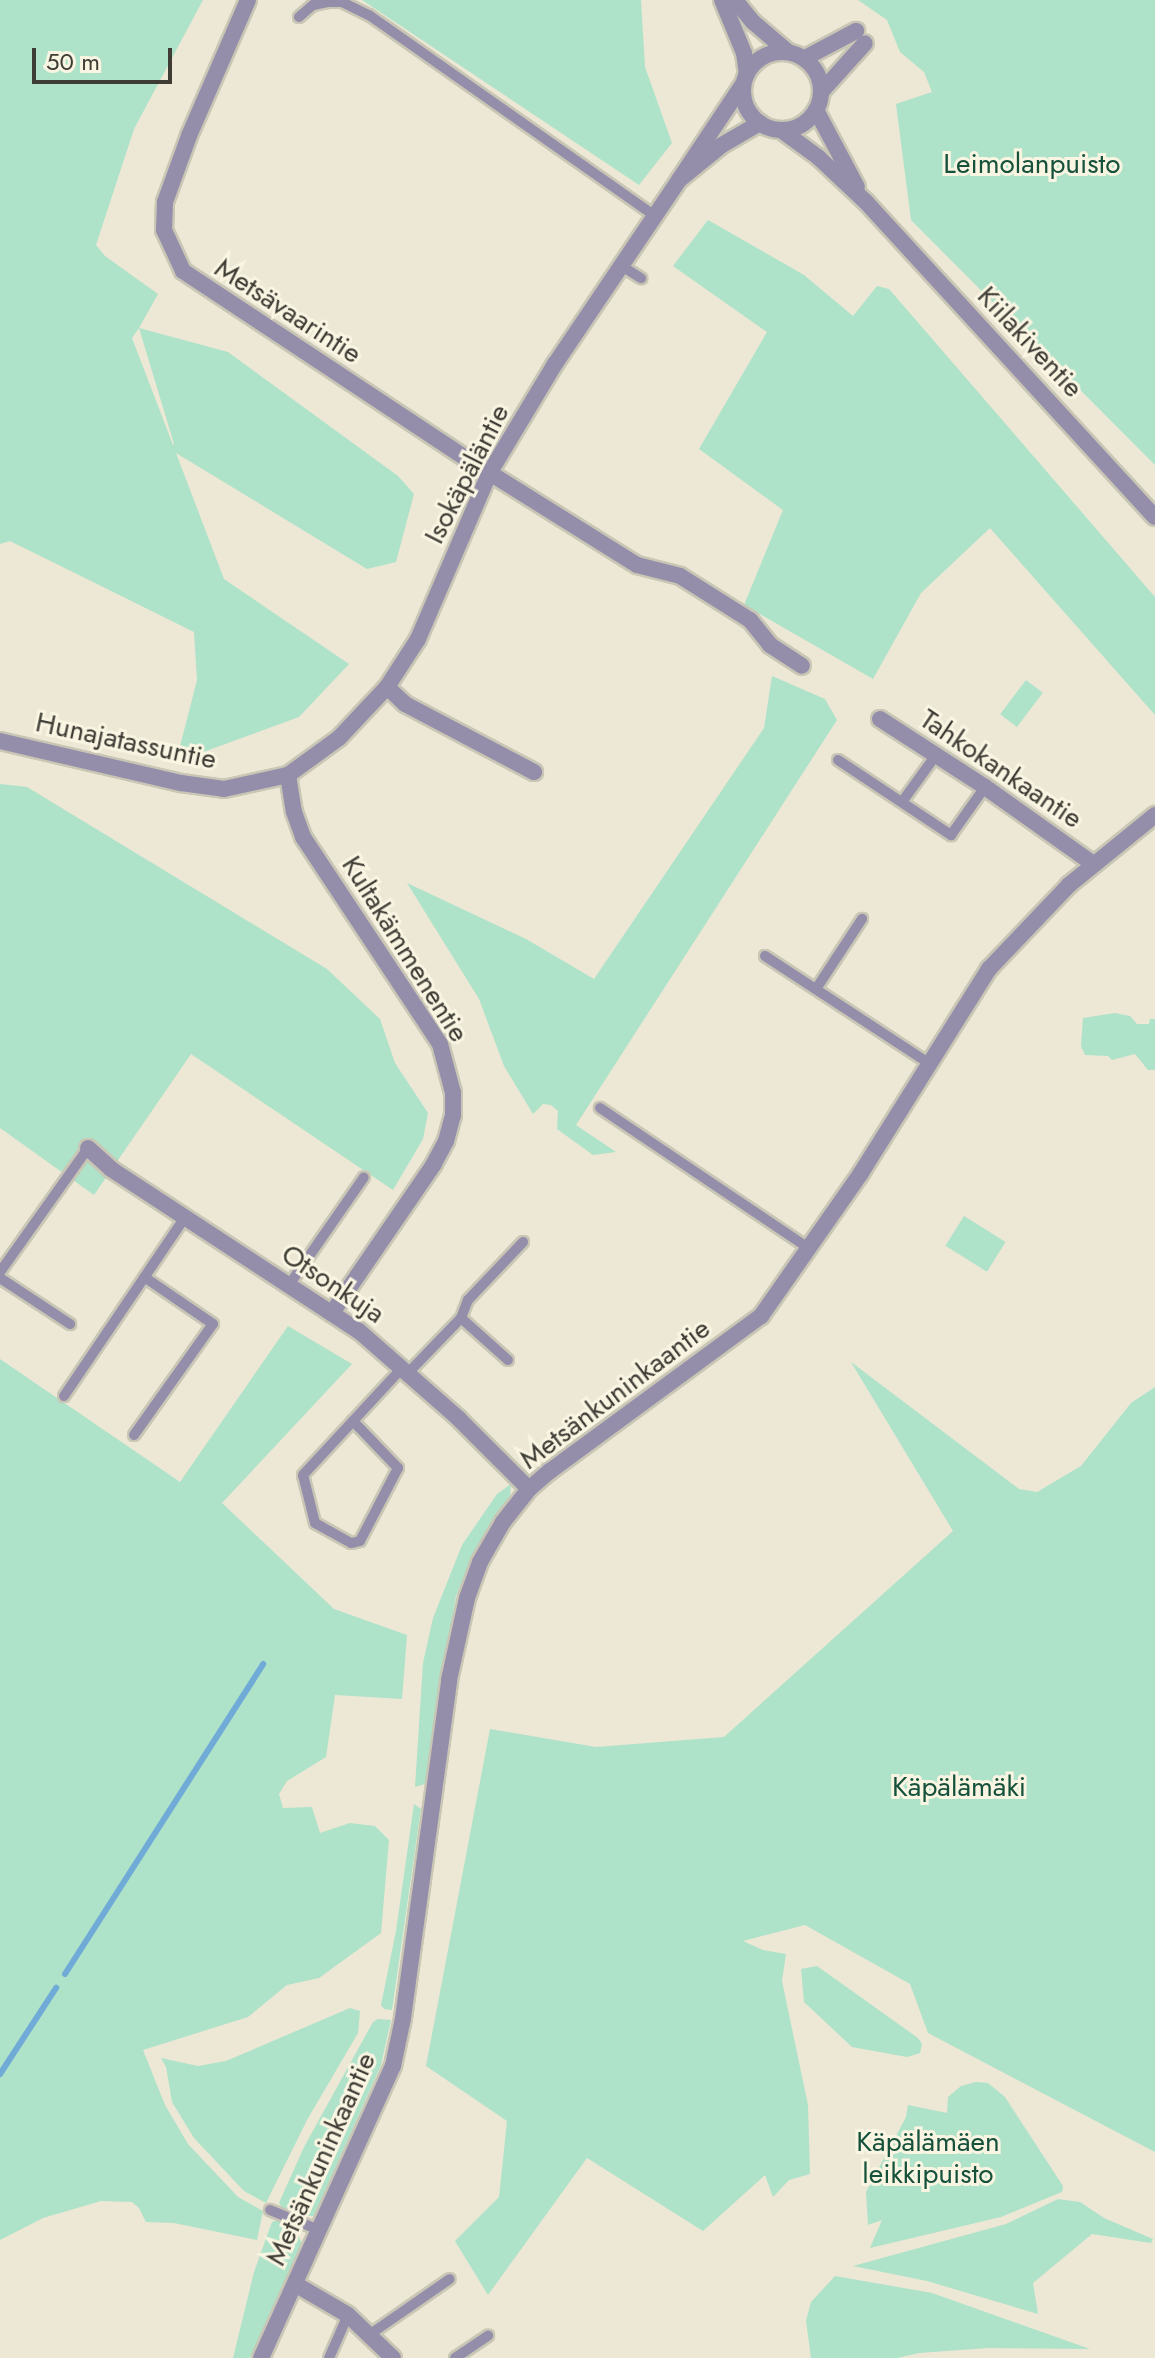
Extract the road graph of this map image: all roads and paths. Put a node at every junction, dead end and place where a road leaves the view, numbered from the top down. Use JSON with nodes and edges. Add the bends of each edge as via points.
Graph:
{"nodes":[{"id":1,"x":248,"y":0,"type":"edge"},
{"id":2,"x":722,"y":0,"type":"edge"},
{"id":3,"x":735,"y":0,"type":"edge"},
{"id":4,"x":299,"y":17,"type":"dead end"},
{"id":5,"x":788,"y":52,"type":"junction"},
{"id":6,"x":805,"y":58,"type":"junction"},
{"id":7,"x":745,"y":79,"type":"junction"},
{"id":8,"x":822,"y":91,"type":"junction"},
{"id":9,"x":816,"y":110,"type":"junction"},
{"id":10,"x":760,"y":123,"type":"junction"},
{"id":11,"x":781,"y":130,"type":"junction"},
{"id":12,"x":679,"y":180,"type":"junction"},
{"id":13,"x":866,"y":202,"type":"junction"},
{"id":14,"x":654,"y":215,"type":"junction"},
{"id":15,"x":620,"y":265,"type":"junction"},
{"id":16,"x":641,"y":278,"type":"dead end"},
{"id":17,"x":490,"y":472,"type":"junction"},
{"id":18,"x":1155,"y":517,"type":"edge"},
{"id":19,"x":802,"y":666,"type":"dead end"},
{"id":20,"x":387,"y":687,"type":"junction"},
{"id":21,"x":880,"y":719,"type":"dead end"},
{"id":22,"x":0,"y":741,"type":"edge"},
{"id":23,"x":936,"y":755,"type":"junction"},
{"id":24,"x":838,"y":760,"type":"dead end"},
{"id":25,"x":534,"y":772,"type":"dead end"},
{"id":26,"x":288,"y":775,"type":"junction"},
{"id":27,"x":985,"y":787,"type":"junction"},
{"id":28,"x":902,"y":802,"type":"junction"},
{"id":29,"x":1155,"y":815,"type":"edge"},
{"id":30,"x":1092,"y":863,"type":"junction"},
{"id":31,"x":862,"y":919,"type":"dead end"},
{"id":32,"x":765,"y":956,"type":"dead end"},
{"id":33,"x":816,"y":989,"type":"junction"},
{"id":34,"x":930,"y":1064,"type":"junction"},
{"id":35,"x":600,"y":1108,"type":"dead end"},
{"id":36,"x":88,"y":1148,"type":"joint"},
{"id":37,"x":364,"y":1177,"type":"dead end"},
{"id":38,"x":185,"y":1217,"type":"junction"},
{"id":39,"x":523,"y":1242,"type":"dead end"},
{"id":40,"x":810,"y":1249,"type":"junction"},
{"id":41,"x":0,"y":1275,"type":"edge"},
{"id":42,"x":144,"y":1277,"type":"junction"},
{"id":43,"x":289,"y":1285,"type":"junction"},
{"id":44,"x":332,"y":1313,"type":"junction"},
{"id":45,"x":461,"y":1318,"type":"junction"},
{"id":46,"x":70,"y":1324,"type":"dead end"},
{"id":47,"x":508,"y":1360,"type":"dead end"},
{"id":48,"x":406,"y":1370,"type":"junction"},
{"id":49,"x":64,"y":1396,"type":"dead end"},
{"id":50,"x":353,"y":1421,"type":"junction"},
{"id":51,"x":134,"y":1435,"type":"dead end"},
{"id":52,"x":529,"y":1489,"type":"junction"},
{"id":53,"x":270,"y":2210,"type":"dead end"},
{"id":54,"x":319,"y":2230,"type":"junction"},
{"id":55,"x":450,"y":2279,"type":"dead end"},
{"id":56,"x":295,"y":2284,"type":"junction"},
{"id":57,"x":348,"y":2315,"type":"junction"},
{"id":58,"x":369,"y":2335,"type":"junction"},
{"id":59,"x":488,"y":2336,"type":"dead end"},
{"id":60,"x":261,"y":2358,"type":"edge"},
{"id":61,"x":329,"y":2358,"type":"edge"},
{"id":62,"x":393,"y":2358,"type":"edge"},
{"id":63,"x":455,"y":2358,"type":"edge"}],
"edges":[{"from":1,"to":17,"type":"street","name":"Metsävaarintie","via":[[165,202],[169,247],[192,279]]},
{"from":2,"to":7,"type":"street","via":[[744,53]]},
{"from":3,"to":5,"type":"street"},
{"from":4,"to":14,"type":"lane","via":[[313,5],[328,2],[342,2],[369,15]]},
{"from":5,"to":6,"type":"street"},
{"from":5,"to":7,"type":"street","via":[[762,57]]},
{"from":6,"to":8,"type":"street","via":[[817,72]]},
{"from":6,"to":8,"type":"street","via":[[860,37]]},
{"from":7,"to":10,"type":"street","via":[[746,106]]},
{"from":7,"to":12,"type":"street","name":"Isokäpäläntie"},
{"from":8,"to":9,"type":"street"},
{"from":9,"to":11,"type":"street","via":[[802,125]]},
{"from":9,"to":13,"type":"street","name":"Kiilakiventie"},
{"from":10,"to":11,"type":"street"},
{"from":10,"to":12,"type":"street","name":"Isokäpäläntie"},
{"from":11,"to":13,"type":"street","name":"Kiilakiventie"},
{"from":12,"to":14,"type":"street","name":"Isokäpäläntie"},
{"from":13,"to":18,"type":"street","name":"Kiilakiventie"},
{"from":14,"to":15,"type":"street","name":"Isokäpäläntie"},
{"from":15,"to":16,"type":"lane"},
{"from":15,"to":17,"type":"street","name":"Isokäpäläntie"},
{"from":17,"to":19,"type":"street","name":"Metsävaarintie","via":[[637,565],[680,576],[750,620],[770,645]]},
{"from":17,"to":20,"type":"street","name":"Isokäpäläntie","via":[[418,639]]},
{"from":20,"to":25,"type":"street","via":[[405,704]]},
{"from":20,"to":26,"type":"street","name":"Isokäpäläntie","via":[[339,738]]},
{"from":21,"to":23,"type":"street","name":"Tahkokankaantie"},
{"from":22,"to":26,"type":"street","name":"Hunajatassuntie","via":[[224,789]]},
{"from":23,"to":27,"type":"street","name":"Tahkokankaantie"},
{"from":23,"to":28,"type":"lane"},
{"from":24,"to":28,"type":"lane"},
{"from":26,"to":44,"type":"street","name":"Kultakämmenentie","via":[[303,837],[440,1044],[453,1093],[453,1115],[434,1164]]},
{"from":27,"to":28,"type":"lane","via":[[951,835]]},
{"from":27,"to":30,"type":"street","name":"Tahkokankaantie"},
{"from":29,"to":30,"type":"street","name":"Metsänkuninkaantie"},
{"from":30,"to":34,"type":"street","name":"Metsänkuninkaantie","via":[[989,969]]},
{"from":31,"to":33,"type":"lane"},
{"from":32,"to":33,"type":"lane"},
{"from":33,"to":34,"type":"lane"},
{"from":34,"to":40,"type":"street","name":"Metsänkuninkaantie"},
{"from":35,"to":40,"type":"lane"},
{"from":36,"to":38,"type":"street","name":"Otsonkuja"},
{"from":36,"to":41,"type":"lane"},
{"from":37,"to":43,"type":"lane"},
{"from":38,"to":42,"type":"lane"},
{"from":38,"to":43,"type":"street","name":"Otsonkuja"},
{"from":39,"to":45,"type":"lane","via":[[468,1300]]},
{"from":40,"to":52,"type":"street","name":"Metsänkuninkaantie","via":[[761,1316]]},
{"from":41,"to":46,"type":"lane"},
{"from":42,"to":49,"type":"lane"},
{"from":42,"to":51,"type":"lane","via":[[213,1324]]},
{"from":43,"to":44,"type":"street","name":"Otsonkuja"},
{"from":44,"to":48,"type":"street","name":"Otsonkuja"},
{"from":45,"to":47,"type":"lane"},
{"from":45,"to":48,"type":"lane"},
{"from":48,"to":50,"type":"lane"},
{"from":48,"to":52,"type":"street","name":"Otsonkuja"},
{"from":50,"to":50,"type":"lane","via":[[303,1475],[315,1523],[351,1543],[360,1541],[398,1468]]},
{"from":52,"to":54,"type":"street","name":"Metsänkuninkaantie","via":[[480,1562],[467,1598],[449,1680],[400,2037],[393,2066]]},
{"from":53,"to":54,"type":"lane"},
{"from":54,"to":56,"type":"street","name":"Metsänkuninkaantie"},
{"from":55,"to":58,"type":"lane"},
{"from":56,"to":57,"type":"street"},
{"from":56,"to":60,"type":"street","name":"Metsänkuninkaantie"},
{"from":57,"to":58,"type":"street"},
{"from":57,"to":61,"type":"lane"},
{"from":58,"to":62,"type":"street"},
{"from":59,"to":63,"type":"lane"}]}
